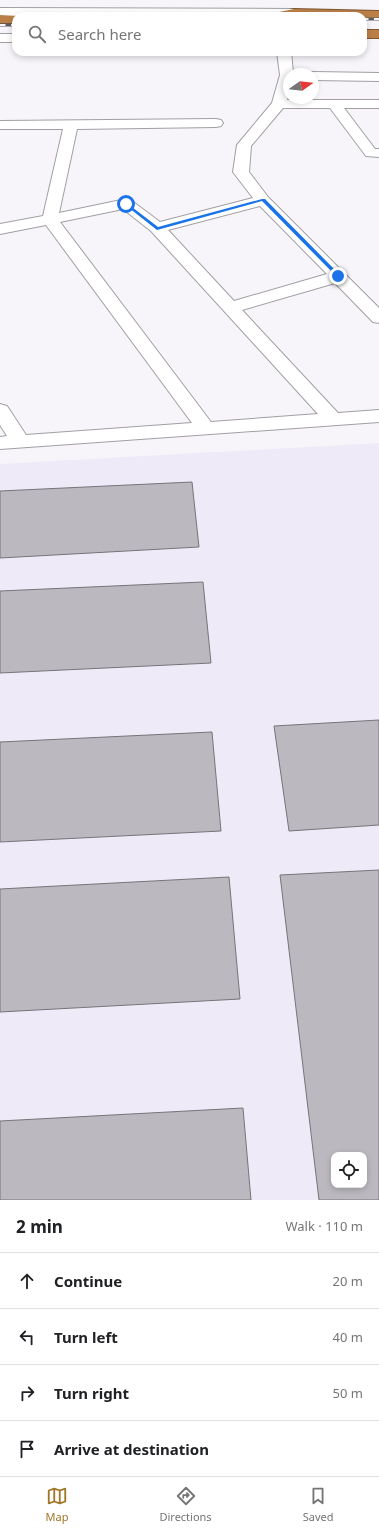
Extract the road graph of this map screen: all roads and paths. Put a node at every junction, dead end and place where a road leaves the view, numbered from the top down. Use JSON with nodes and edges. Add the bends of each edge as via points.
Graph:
{"nodes":[{"id":1,"x":230,"y":0,"type":"edge"},
{"id":2,"x":0,"y":12,"type":"edge"},
{"id":3,"x":12,"y":12,"type":"edge"},
{"id":4,"x":212,"y":12,"type":"edge"},
{"id":5,"x":367,"y":15,"type":"edge"},
{"id":6,"x":379,"y":15,"type":"edge"},
{"id":7,"x":0,"y":19,"type":"edge"},
{"id":8,"x":12,"y":19,"type":"edge"},
{"id":9,"x":0,"y":31,"type":"edge"},
{"id":10,"x":12,"y":31,"type":"edge"},
{"id":11,"x":367,"y":34,"type":"edge"},
{"id":12,"x":379,"y":34,"type":"edge"},
{"id":13,"x":0,"y":38,"type":"edge"},
{"id":14,"x":12,"y":38,"type":"edge"},
{"id":15,"x":285,"y":56,"type":"edge"},
{"id":16,"x":287,"y":68,"type":"edge"},
{"id":17,"x":319,"y":76,"type":"edge"},
{"id":18,"x":379,"y":77,"type":"edge"},
{"id":19,"x":283,"y":91,"type":"edge"},
{"id":20,"x":279,"y":104,"type":"junction"},
{"id":21,"x":334,"y":104,"type":"junction"},
{"id":22,"x":379,"y":104,"type":"edge"},
{"id":23,"x":216,"y":123,"type":"dead end"},
{"id":24,"x":0,"y":124,"type":"edge"},
{"id":25,"x":71,"y":124,"type":"junction"},
{"id":26,"x":376,"y":156,"type":"edge"},
{"id":27,"x":263,"y":200,"type":"junction"},
{"id":28,"x":50,"y":219,"type":"junction"},
{"id":29,"x":157,"y":228,"type":"junction"},
{"id":30,"x":0,"y":229,"type":"edge"},
{"id":31,"x":338,"y":276,"type":"junction"},
{"id":32,"x":230,"y":308,"type":"junction"},
{"id":33,"x":379,"y":318,"type":"edge"},
{"id":34,"x":0,"y":410,"type":"edge"},
{"id":35,"x":379,"y":416,"type":"edge"},
{"id":36,"x":333,"y":419,"type":"junction"},
{"id":37,"x":206,"y":429,"type":"junction"},
{"id":38,"x":20,"y":441,"type":"junction"},
{"id":39,"x":0,"y":443,"type":"edge"}],
"edges":[{"from":1,"to":4,"type":"street"},
{"from":2,"to":3,"type":"street"},
{"from":5,"to":6,"type":"highway"},
{"from":7,"to":8,"type":"highway"},
{"from":9,"to":10,"type":"highway"},
{"from":11,"to":12,"type":"highway"},
{"from":13,"to":14,"type":"street"},
{"from":15,"to":16,"type":"street"},
{"from":17,"to":18,"type":"street"},
{"from":19,"to":20,"type":"street"},
{"from":20,"to":21,"type":"street"},
{"from":20,"to":27,"type":"street","via":[[244,145],[241,172]]},
{"from":21,"to":22,"type":"street"},
{"from":21,"to":26,"type":"street"},
{"from":23,"to":25,"type":"street"},
{"from":24,"to":25,"type":"street"},
{"from":25,"to":28,"type":"street"},
{"from":27,"to":29,"type":"street"},
{"from":27,"to":31,"type":"street"},
{"from":28,"to":29,"type":"street","via":[[126,204]]},
{"from":28,"to":30,"type":"street"},
{"from":28,"to":37,"type":"street"},
{"from":29,"to":32,"type":"street"},
{"from":31,"to":32,"type":"street"},
{"from":31,"to":33,"type":"street"},
{"from":32,"to":36,"type":"street"},
{"from":34,"to":38,"type":"street"},
{"from":35,"to":36,"type":"street"},
{"from":36,"to":37,"type":"street"},
{"from":37,"to":38,"type":"street"},
{"from":38,"to":39,"type":"street"}]}
